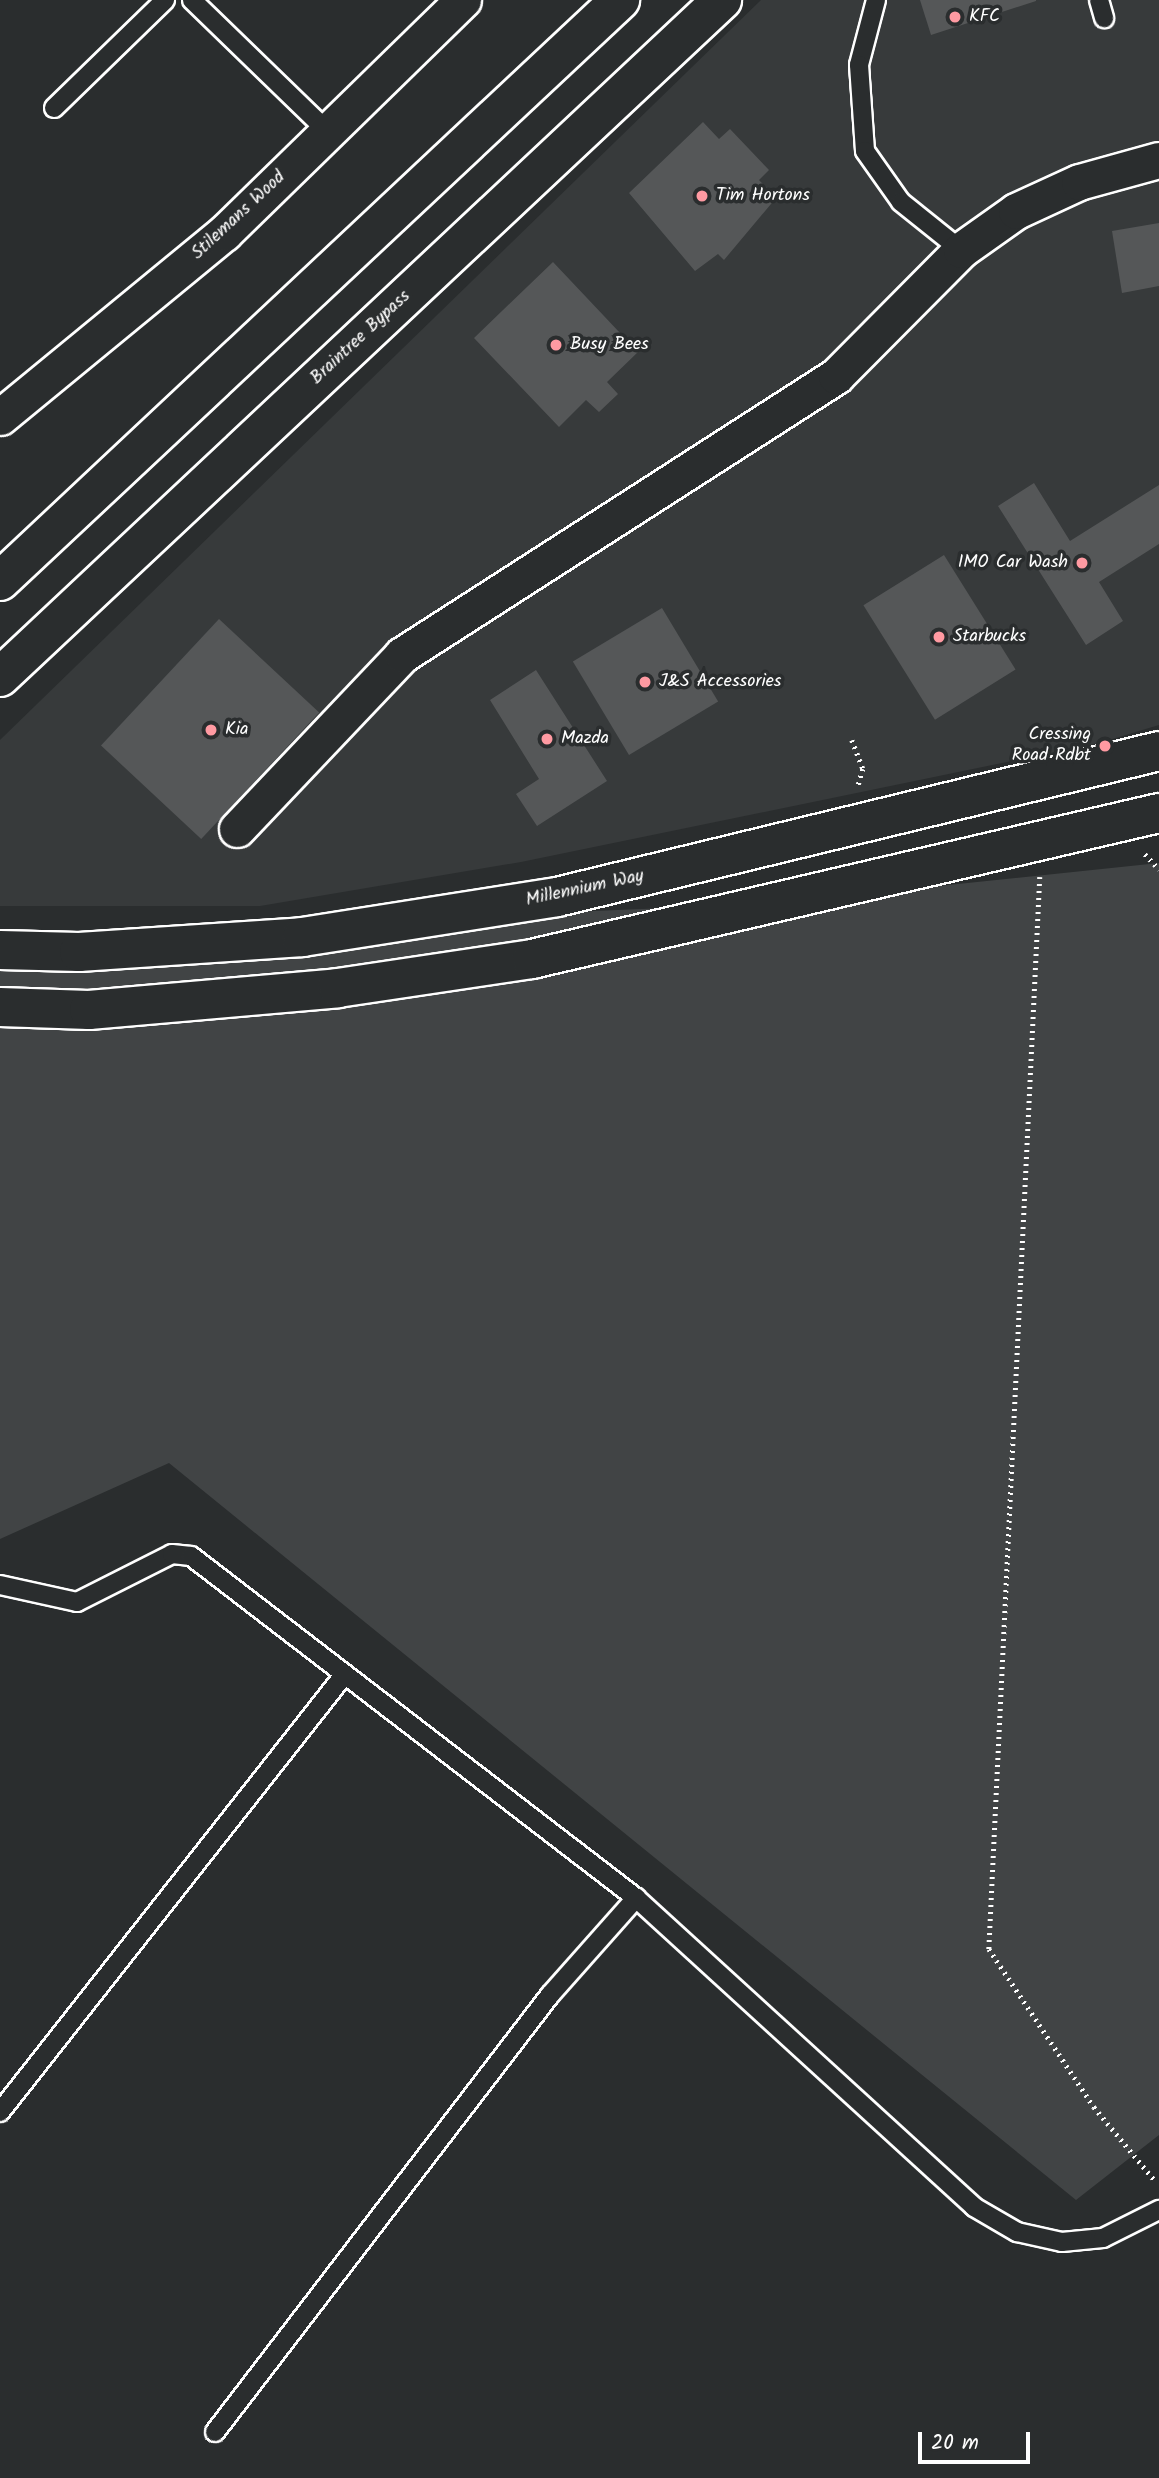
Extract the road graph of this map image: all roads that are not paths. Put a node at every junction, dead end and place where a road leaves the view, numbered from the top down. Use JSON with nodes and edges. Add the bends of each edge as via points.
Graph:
{"nodes":[{"id":1,"x":165,"y":0,"type":"edge"},
{"id":2,"x":192,"y":0,"type":"edge"},
{"id":3,"x":463,"y":0,"type":"edge"},
{"id":4,"x":620,"y":0,"type":"edge"},
{"id":5,"x":722,"y":0,"type":"edge"},
{"id":6,"x":876,"y":0,"type":"edge"},
{"id":7,"x":1099,"y":0,"type":"edge"},
{"id":8,"x":1104,"y":18,"type":"dead end"},
{"id":9,"x":54,"y":108,"type":"dead end"},
{"id":10,"x":328,"y":132,"type":"junction"},
{"id":11,"x":1159,"y":160,"type":"edge"},
{"id":12,"x":961,"y":250,"type":"junction"},
{"id":13,"x":0,"y":417,"type":"edge"},
{"id":14,"x":0,"y":581,"type":"edge"},
{"id":15,"x":0,"y":677,"type":"edge"},
{"id":16,"x":1159,"y":751,"type":"edge"},
{"id":17,"x":1159,"y":813,"type":"edge"},
{"id":18,"x":237,"y":830,"type":"dead end"},
{"id":19,"x":0,"y":950,"type":"edge"},
{"id":20,"x":0,"y":1007,"type":"edge"},
{"id":21,"x":0,"y":1585,"type":"edge"},
{"id":22,"x":344,"y":1675,"type":"junction"},
{"id":23,"x":636,"y":1898,"type":"junction"},
{"id":24,"x":0,"y":2112,"type":"edge"},
{"id":25,"x":1159,"y":2210,"type":"edge"},
{"id":26,"x":215,"y":2432,"type":"dead end"}],
"edges":[{"from":1,"to":9,"type":"lane"},
{"from":2,"to":10,"type":"lane"},
{"from":3,"to":10,"type":"street","name":"Stilemans Wood"},
{"from":4,"to":14,"type":"main road"},
{"from":5,"to":15,"type":"main road","name":"Braintree Bypass"},
{"from":6,"to":12,"type":"lane","via":[[859,65],[865,151],[901,202]]},
{"from":7,"to":8,"type":"lane"},
{"from":10,"to":13,"type":"street","name":"Stilemans Wood","via":[[224,233]]},
{"from":11,"to":12,"type":"street","via":[[1079,182],[1016,211]]},
{"from":12,"to":18,"type":"street","via":[[836,376],[402,655]]},
{"from":16,"to":19,"type":"main road","name":"Millennium Way","via":[[557,897],[302,937],[79,952]]},
{"from":17,"to":20,"type":"main road","via":[[531,959],[338,988],[89,1010]]},
{"from":21,"to":22,"type":"lane","via":[[77,1602],[172,1554],[191,1556]]},
{"from":22,"to":23,"type":"lane"},
{"from":22,"to":24,"type":"lane"},
{"from":23,"to":25,"type":"lane","via":[[974,2207],[1017,2232],[1062,2242],[1103,2238]]},
{"from":23,"to":26,"type":"lane","via":[[550,1995]]}]}
